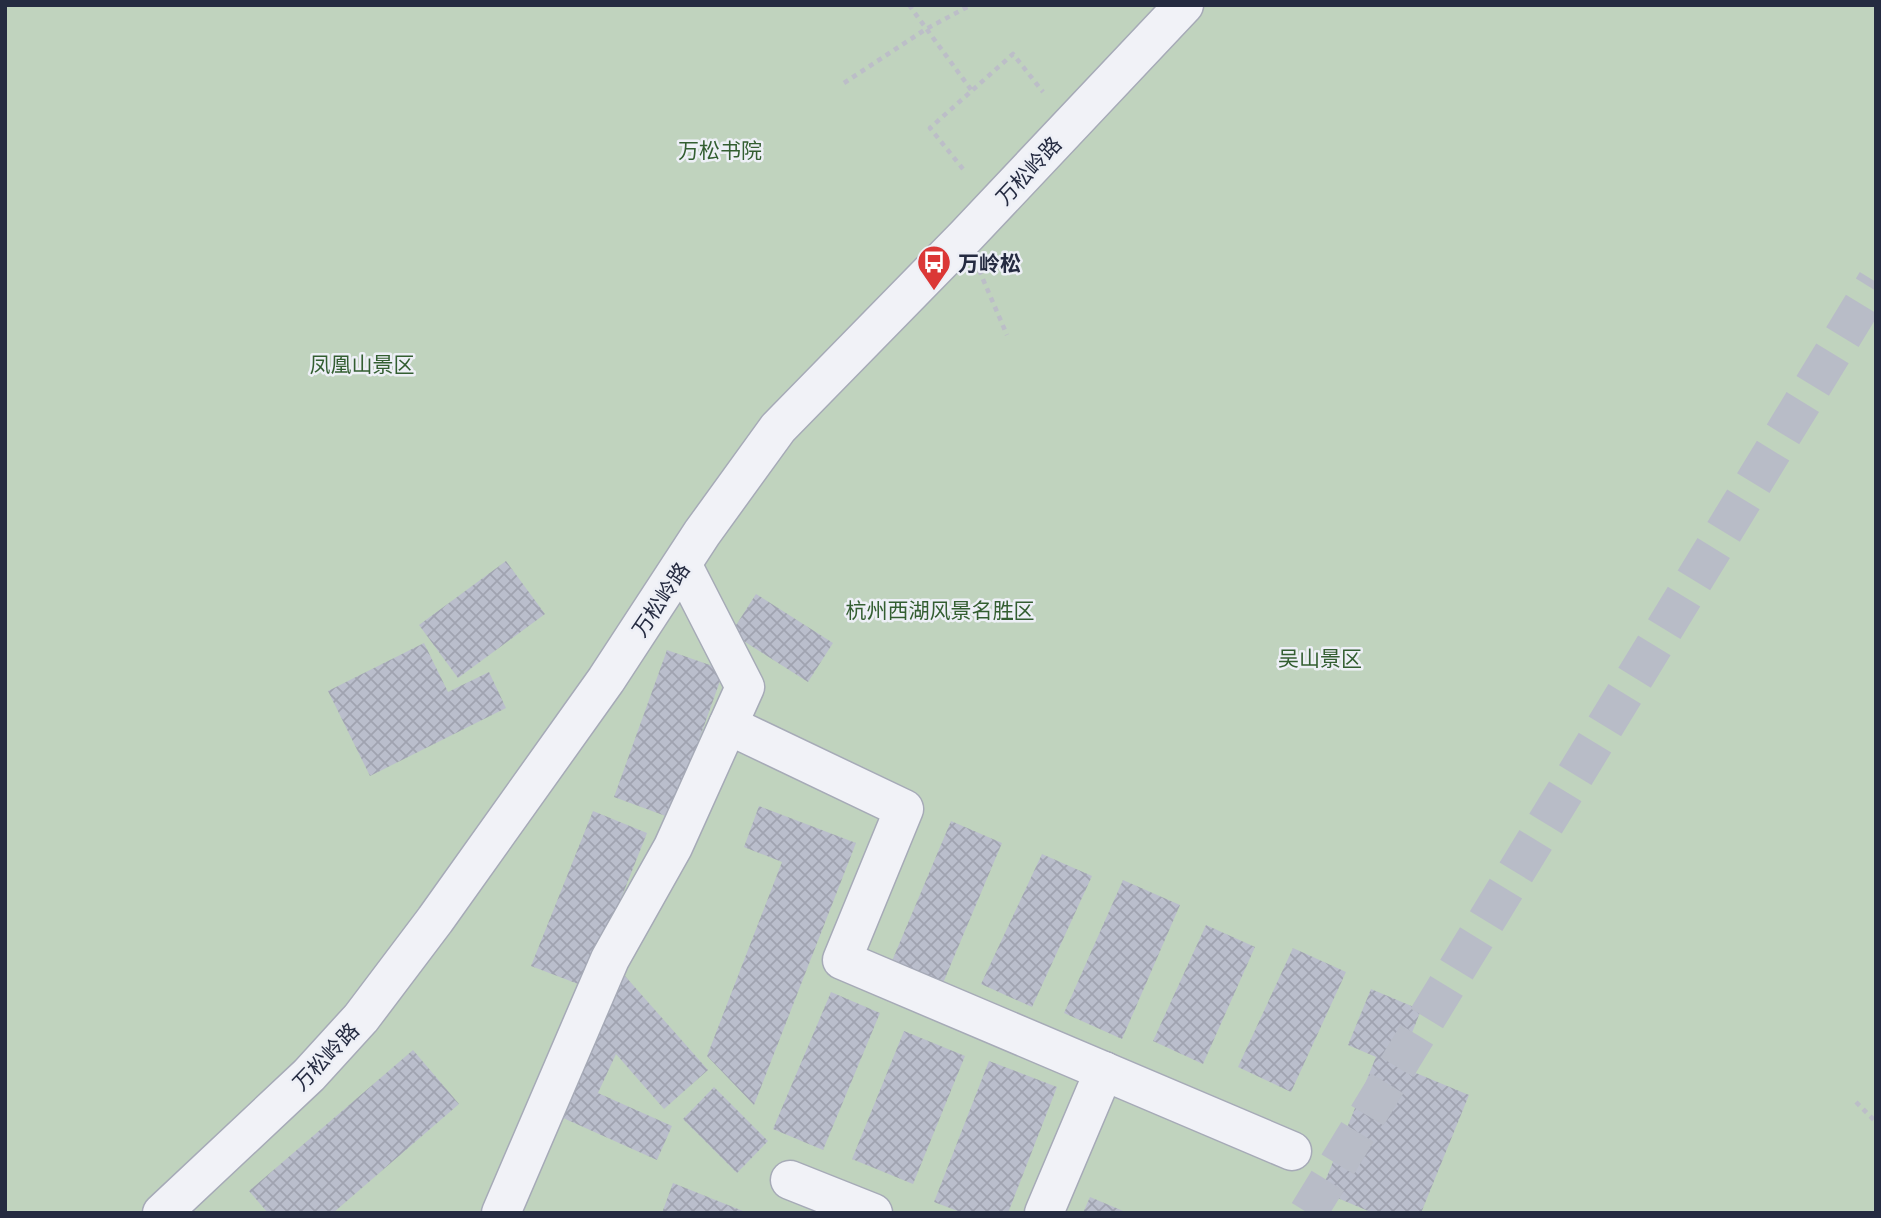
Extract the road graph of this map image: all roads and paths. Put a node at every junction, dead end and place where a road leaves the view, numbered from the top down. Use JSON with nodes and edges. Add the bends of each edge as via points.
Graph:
{"nodes":[{"id":1,"x":909,"y":5,"type":"edge"},
{"id":2,"x":971,"y":5,"type":"edge"},
{"id":3,"x":1184,"y":5,"type":"edge"},
{"id":4,"x":926,"y":29,"type":"junction"},
{"id":5,"x":844,"y":83,"type":"dead end"},
{"id":6,"x":972,"y":91,"type":"junction"},
{"id":7,"x":1043,"y":92,"type":"dead end"},
{"id":8,"x":963,"y":169,"type":"dead end"},
{"id":9,"x":965,"y":237,"type":"junction"},
{"id":10,"x":1007,"y":335,"type":"dead end"},
{"id":11,"x":683,"y":566,"type":"junction"},
{"id":12,"x":728,"y":725,"type":"junction"},
{"id":13,"x":1104,"y":1071,"type":"junction"},
{"id":14,"x":1856,"y":1102,"type":"dead end"},
{"id":15,"x":1876,"y":1122,"type":"edge"},
{"id":16,"x":1292,"y":1151,"type":"dead end"},
{"id":17,"x":790,"y":1180,"type":"dead end"},
{"id":18,"x":162,"y":1213,"type":"edge"},
{"id":19,"x":501,"y":1213,"type":"edge"},
{"id":20,"x":873,"y":1213,"type":"edge"},
{"id":21,"x":1044,"y":1213,"type":"edge"}],
"edges":[{"from":1,"to":4,"type":"path"},
{"from":2,"to":4,"type":"path"},
{"from":3,"to":9,"type":"street","name":"万松岭路"},
{"from":4,"to":5,"type":"path"},
{"from":4,"to":6,"type":"path"},
{"from":6,"to":7,"type":"path","via":[[1013,54]]},
{"from":6,"to":8,"type":"path","via":[[930,128]]},
{"from":9,"to":10,"type":"path"},
{"from":9,"to":11,"type":"street","name":"万松岭路","via":[[778,428]]},
{"from":11,"to":12,"type":"street","via":[[745,687]]},
{"from":11,"to":18,"type":"street","name":"万松岭路","via":[[361,1018],[309,1075]]},
{"from":12,"to":13,"type":"street","via":[[904,809],[842,960]]},
{"from":12,"to":19,"type":"street","via":[[673,847],[610,959]]},
{"from":13,"to":16,"type":"street"},
{"from":13,"to":21,"type":"street"},
{"from":14,"to":15,"type":"path"},
{"from":17,"to":20,"type":"street"}]}
